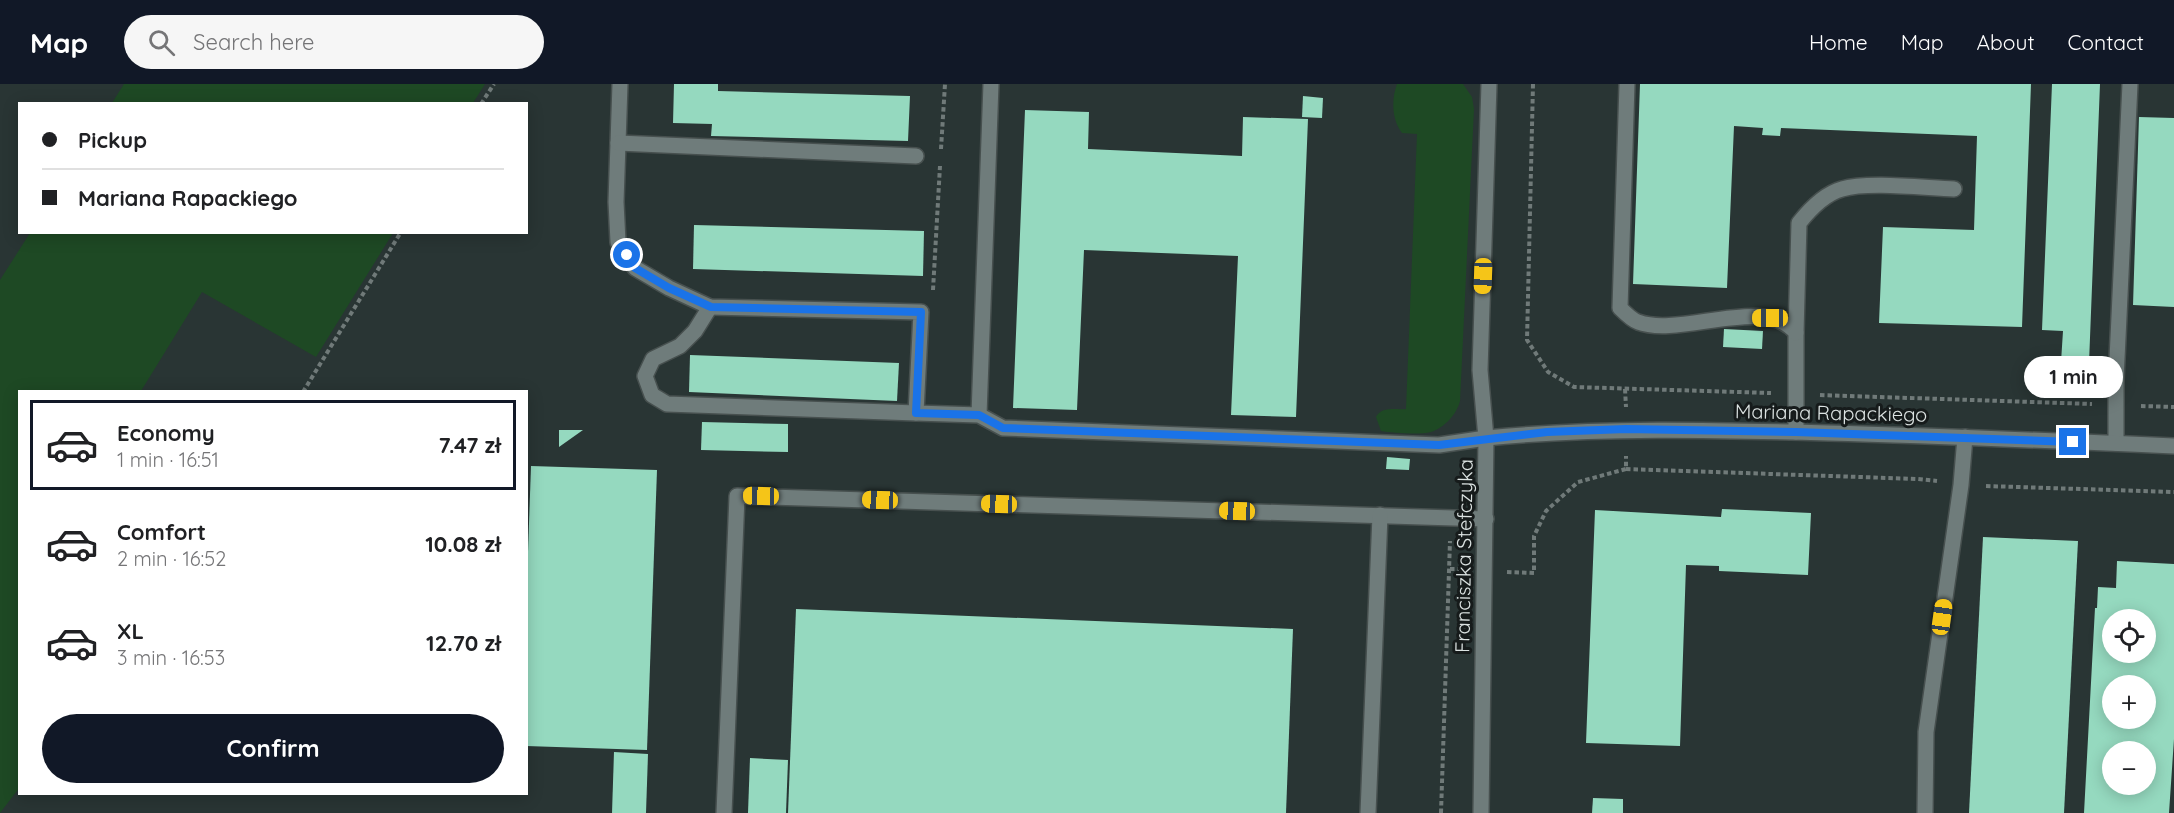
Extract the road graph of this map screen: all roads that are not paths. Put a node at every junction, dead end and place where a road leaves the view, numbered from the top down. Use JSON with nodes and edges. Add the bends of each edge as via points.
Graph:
{"nodes":[{"id":1,"x":620,"y":84,"type":"edge"},
{"id":2,"x":991,"y":84,"type":"edge"},
{"id":3,"x":1489,"y":84,"type":"edge"},
{"id":4,"x":1627,"y":84,"type":"edge"},
{"id":5,"x":2130,"y":84,"type":"edge"},
{"id":6,"x":618,"y":143,"type":"junction"},
{"id":7,"x":916,"y":156,"type":"dead end"},
{"id":8,"x":1954,"y":189,"type":"dead end"},
{"id":9,"x":711,"y":307,"type":"junction"},
{"id":10,"x":1796,"y":333,"type":"junction"},
{"id":11,"x":916,"y":413,"type":"junction"},
{"id":12,"x":979,"y":415,"type":"junction"},
{"id":13,"x":1796,"y":432,"type":"junction"},
{"id":14,"x":1965,"y":437,"type":"junction"},
{"id":15,"x":1486,"y":438,"type":"junction"},
{"id":16,"x":2116,"y":443,"type":"junction"},
{"id":17,"x":2174,"y":446,"type":"edge"},
{"id":18,"x":1380,"y":515,"type":"junction"},
{"id":19,"x":1486,"y":519,"type":"junction"},
{"id":20,"x":724,"y":813,"type":"edge"},
{"id":21,"x":1368,"y":813,"type":"edge"},
{"id":22,"x":1481,"y":813,"type":"edge"},
{"id":23,"x":1925,"y":813,"type":"edge"}],
"edges":[{"from":1,"to":6,"type":"street"},
{"from":2,"to":12,"type":"street"},
{"from":3,"to":15,"type":"street","name":"Franciszka Stefczyka","via":[[1480,370]]},
{"from":4,"to":10,"type":"street","via":[[1620,308],[1636,322],[1658,327],[1770,318],[1790,326]]},
{"from":5,"to":16,"type":"street"},
{"from":6,"to":7,"type":"street"},
{"from":6,"to":9,"type":"street","via":[[618,242],[635,268]]},
{"from":8,"to":10,"type":"street","via":[[1859,185],[1841,189],[1810,209],[1799,224]]},
{"from":9,"to":11,"type":"street","via":[[921,312]]},
{"from":9,"to":11,"type":"street","via":[[680,346],[653,359],[645,376],[651,395],[667,404]]},
{"from":10,"to":13,"type":"street"},
{"from":11,"to":12,"type":"street"},
{"from":12,"to":15,"type":"street","name":"Mariana Rapackiego","via":[[1003,428],[1014,429],[1439,445]]},
{"from":13,"to":14,"type":"street","name":"Mariana Rapackiego"},
{"from":13,"to":15,"type":"street","name":"Mariana Rapackiego","via":[[1626,429]]},
{"from":14,"to":16,"type":"street","name":"Mariana Rapackiego"},
{"from":14,"to":23,"type":"street","via":[[1926,732]]},
{"from":15,"to":19,"type":"street","name":"Franciszka Stefczyka"},
{"from":16,"to":17,"type":"street","name":"Mariana Rapackiego"},
{"from":18,"to":19,"type":"street"},
{"from":18,"to":20,"type":"street","via":[[737,496]]},
{"from":18,"to":21,"type":"street"},
{"from":19,"to":22,"type":"street","name":"Franciszka Stefczyka"}]}
